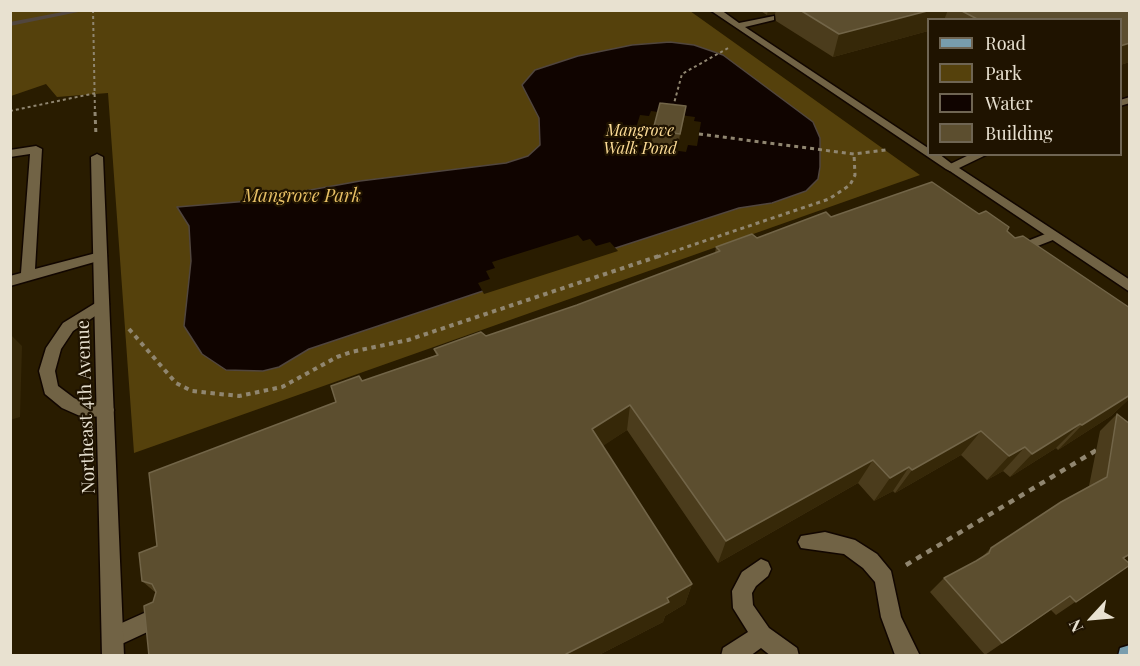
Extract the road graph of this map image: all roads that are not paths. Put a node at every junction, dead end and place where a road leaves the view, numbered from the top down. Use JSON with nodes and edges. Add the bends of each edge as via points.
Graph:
{"nodes":[{"id":1,"x":714,"y":10,"type":"edge"},
{"id":2,"x":771,"y":18,"type":"dead end"},
{"id":3,"x":737,"y":26,"type":"junction"},
{"id":4,"x":927,"y":152,"type":"edge"},
{"id":5,"x":10,"y":154,"type":"edge"},
{"id":6,"x":933,"y":156,"type":"edge"},
{"id":7,"x":977,"y":156,"type":"edge"},
{"id":8,"x":97,"y":157,"type":"dead end"},
{"id":9,"x":950,"y":167,"type":"junction"},
{"id":10,"x":1053,"y":235,"type":"junction"},
{"id":11,"x":1008,"y":254,"type":"edge"},
{"id":12,"x":100,"y":256,"type":"junction"},
{"id":13,"x":27,"y":276,"type":"junction"},
{"id":14,"x":10,"y":281,"type":"edge"},
{"id":15,"x":1130,"y":287,"type":"edge"},
{"id":16,"x":102,"y":304,"type":"junction"},
{"id":17,"x":106,"y":410,"type":"junction"},
{"id":18,"x":808,"y":542,"type":"dead end"},
{"id":19,"x":761,"y":570,"type":"dead end"},
{"id":20,"x":167,"y":613,"type":"edge"},
{"id":21,"x":762,"y":635,"type":"junction"},
{"id":22,"x":113,"y":646,"type":"edge"},
{"id":23,"x":731,"y":656,"type":"edge"},
{"id":24,"x":789,"y":656,"type":"edge"},
{"id":25,"x":910,"y":656,"type":"edge"}],
"edges":[{"from":1,"to":3,"type":"street"},
{"from":2,"to":3,"type":"street"},
{"from":3,"to":4,"type":"street"},
{"from":5,"to":13,"type":"street","via":[[36,149]]},
{"from":6,"to":9,"type":"street"},
{"from":7,"to":9,"type":"street"},
{"from":8,"to":12,"type":"street","name":"Northeast 4th Avenue"},
{"from":9,"to":10,"type":"street"},
{"from":10,"to":11,"type":"street"},
{"from":10,"to":15,"type":"street"},
{"from":12,"to":13,"type":"street"},
{"from":12,"to":16,"type":"street","name":"Northeast 4th Avenue"},
{"from":13,"to":14,"type":"street"},
{"from":16,"to":17,"type":"street","name":"Northeast 4th Avenue"},
{"from":16,"to":17,"type":"street","via":[[68,327],[54,348],[47,371],[51,389],[68,403],[80,409]]},
{"from":17,"to":22,"type":"street","name":"Northeast 4th Avenue"},
{"from":18,"to":25,"type":"street","via":[[825,540],[848,546],[870,561],[884,578],[891,617]]},
{"from":19,"to":21,"type":"street","via":[[742,591],[743,608]]},
{"from":20,"to":22,"type":"street"},
{"from":21,"to":23,"type":"street"},
{"from":21,"to":24,"type":"street"}]}
